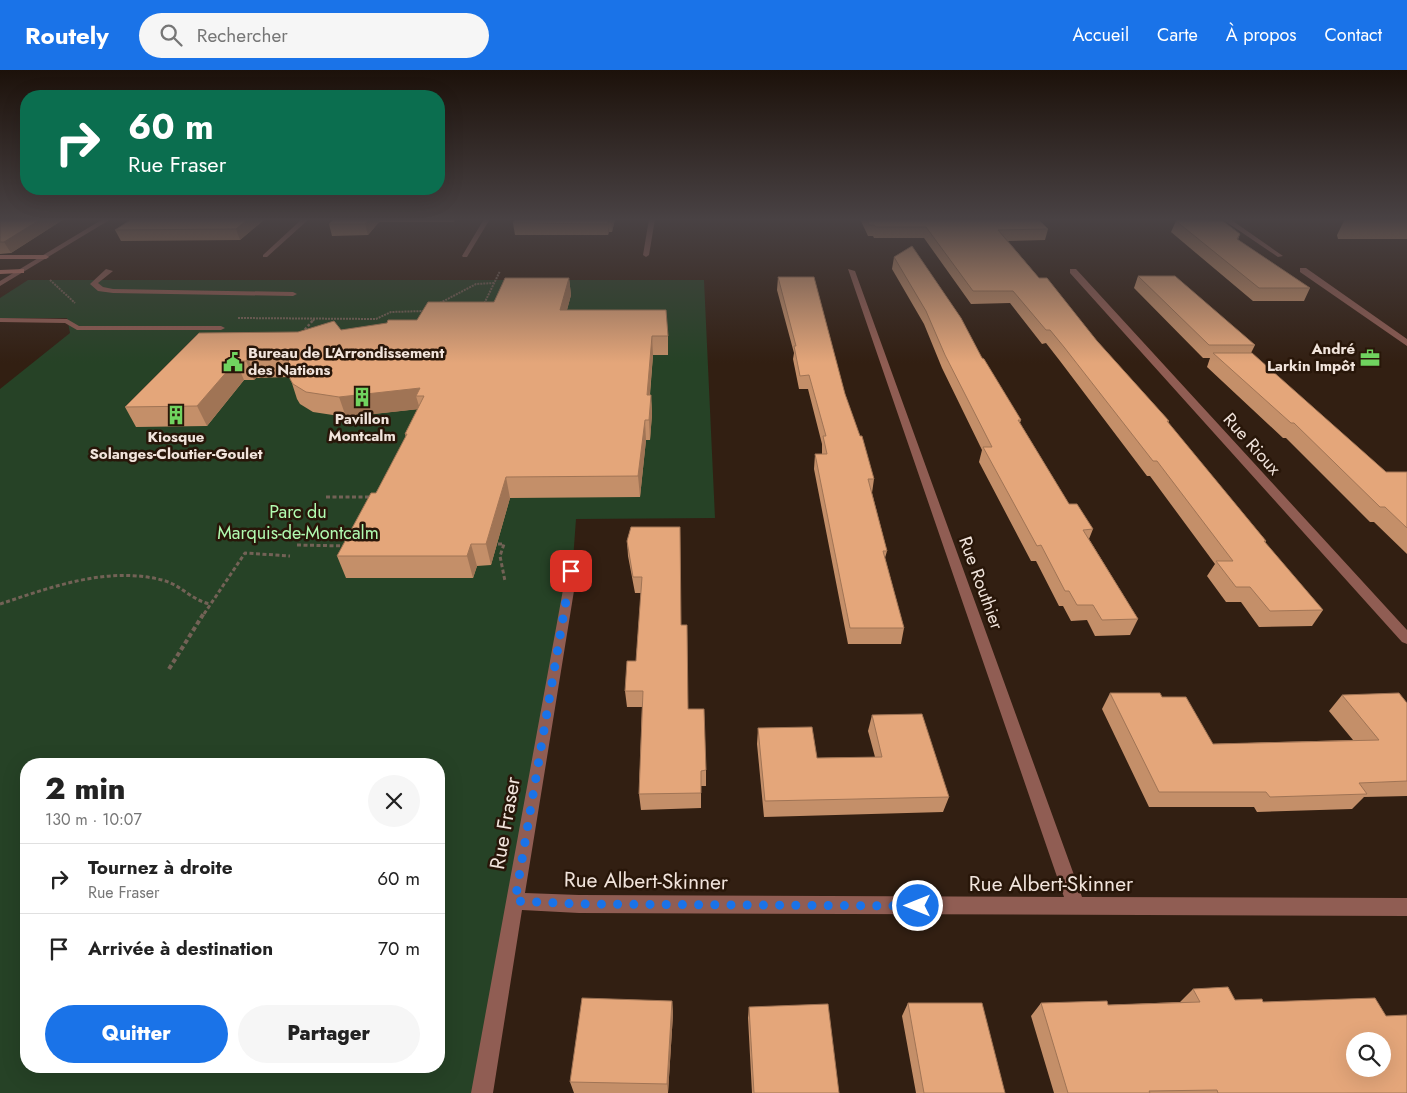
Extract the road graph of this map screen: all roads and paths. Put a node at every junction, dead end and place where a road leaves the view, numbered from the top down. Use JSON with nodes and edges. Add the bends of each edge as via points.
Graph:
{"nodes":[{"id":1,"x":29,"y":267,"type":"edge"},
{"id":2,"x":1073,"y":270,"type":"dead end"},
{"id":3,"x":1303,"y":270,"type":"dead end"},
{"id":4,"x":21,"y":271,"type":"junction"},
{"id":5,"x":109,"y":271,"type":"dead end"},
{"id":6,"x":500,"y":271,"type":"dead end"},
{"id":7,"x":851,"y":271,"type":"dead end"},
{"id":8,"x":0,"y":272,"type":"edge"},
{"id":9,"x":494,"y":283,"type":"junction"},
{"id":10,"x":0,"y":284,"type":"edge"},
{"id":11,"x":293,"y":294,"type":"dead end"},
{"id":12,"x":437,"y":305,"type":"edge"},
{"id":13,"x":429,"y":309,"type":"edge"},
{"id":14,"x":482,"y":309,"type":"edge"},
{"id":15,"x":314,"y":318,"type":"dead end"},
{"id":16,"x":376,"y":318,"type":"dead end"},
{"id":17,"x":0,"y":320,"type":"edge"},
{"id":18,"x":221,"y":328,"type":"dead end"},
{"id":19,"x":298,"y":338,"type":"edge"},
{"id":20,"x":1407,"y":342,"type":"edge"},
{"id":21,"x":326,"y":497,"type":"dead end"},
{"id":22,"x":379,"y":497,"type":"edge"},
{"id":23,"x":498,"y":544,"type":"dead end"},
{"id":24,"x":298,"y":545,"type":"dead end"},
{"id":25,"x":348,"y":546,"type":"edge"},
{"id":26,"x":290,"y":556,"type":"dead end"},
{"id":27,"x":572,"y":560,"type":"dead end"},
{"id":28,"x":505,"y":581,"type":"dead end"},
{"id":29,"x":0,"y":604,"type":"edge"},
{"id":30,"x":210,"y":604,"type":"junction"},
{"id":31,"x":1407,"y":639,"type":"edge"},
{"id":32,"x":169,"y":669,"type":"dead end"},
{"id":33,"x":515,"y":901,"type":"junction"},
{"id":34,"x":1077,"y":907,"type":"junction"},
{"id":35,"x":1407,"y":908,"type":"edge"},
{"id":36,"x":482,"y":1093,"type":"edge"}],
"edges":[{"from":1,"to":4,"type":"street"},
{"from":2,"to":31,"type":"street","name":"Rue Rioux"},
{"from":3,"to":20,"type":"street"},
{"from":4,"to":8,"type":"main road"},
{"from":4,"to":10,"type":"street"},
{"from":5,"to":11,"type":"street","via":[[94,284],[113,291]]},
{"from":6,"to":9,"type":"path"},
{"from":7,"to":34,"type":"street","name":"Rue Routhier"},
{"from":9,"to":12,"type":"path","via":[[476,284]]},
{"from":9,"to":14,"type":"path"},
{"from":13,"to":16,"type":"path","via":[[391,312]]},
{"from":15,"to":19,"type":"path"},
{"from":17,"to":18,"type":"street","via":[[67,321],[77,328]]},
{"from":21,"to":22,"type":"path"},
{"from":23,"to":28,"type":"path","via":[[504,544],[500,556]]},
{"from":24,"to":25,"type":"path"},
{"from":26,"to":30,"type":"path","via":[[245,553]]},
{"from":27,"to":33,"type":"street","name":"Rue Fraser"},
{"from":29,"to":30,"type":"path","via":[[87,578],[134,576],[173,583],[200,603]]},
{"from":30,"to":32,"type":"path"},
{"from":33,"to":34,"type":"street","name":"Rue Albert-Skinner"},
{"from":33,"to":36,"type":"street","name":"Rue Fraser"},
{"from":34,"to":35,"type":"street","name":"Rue Albert-Skinner"}]}
